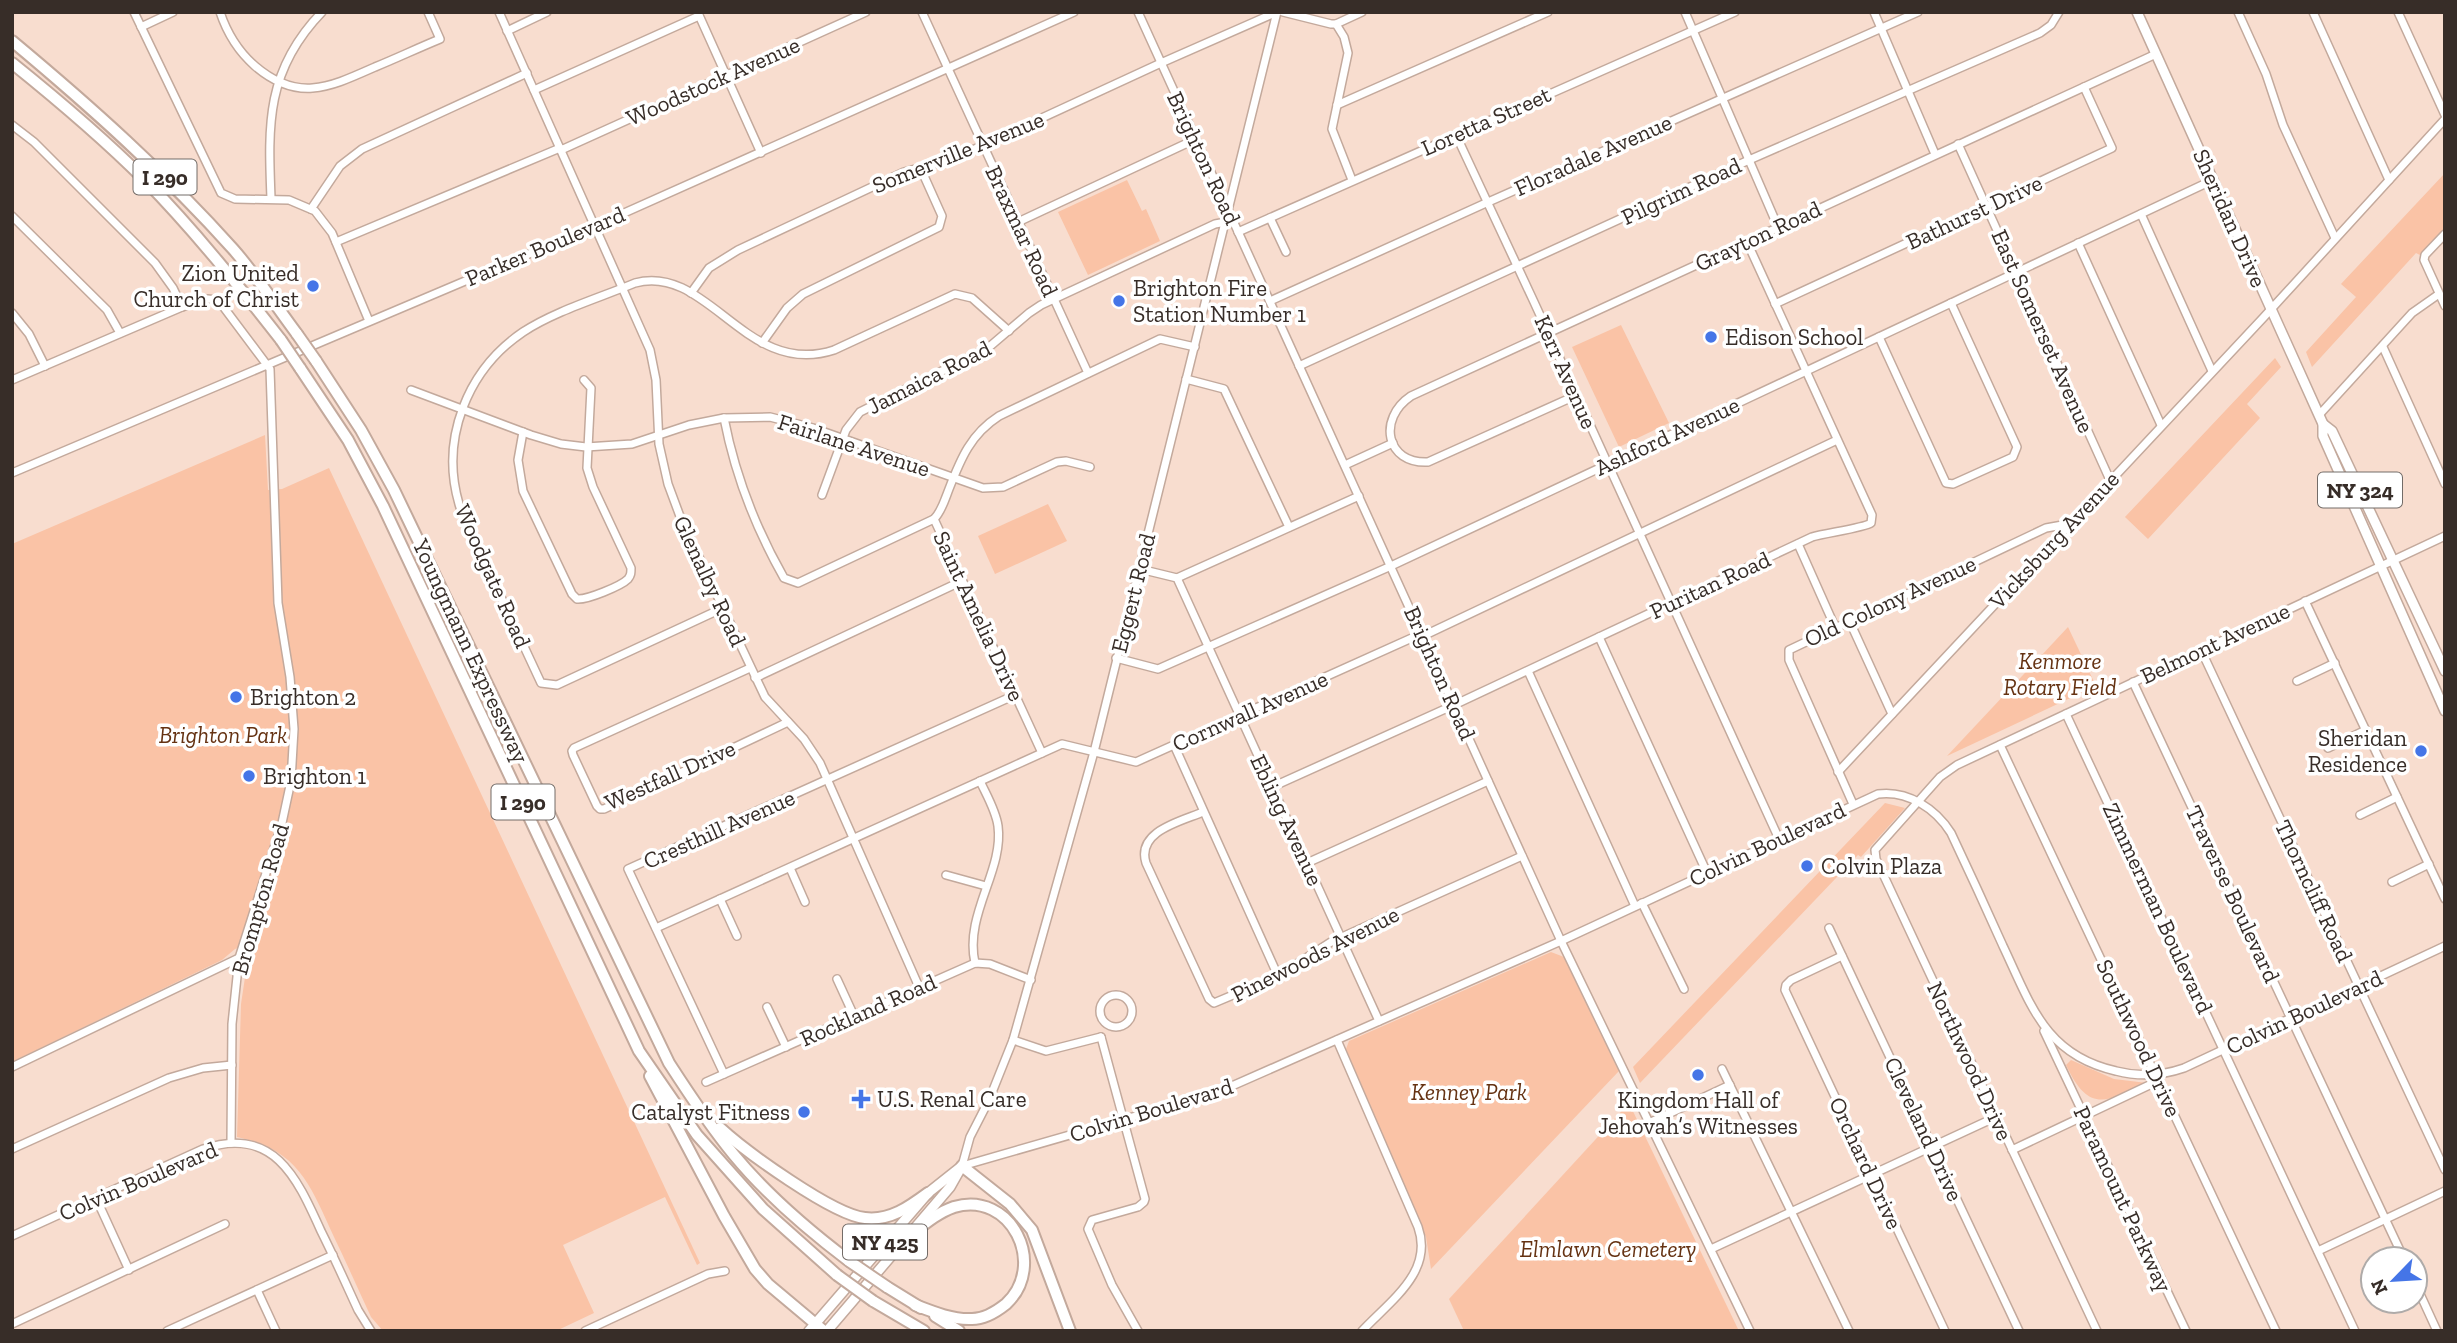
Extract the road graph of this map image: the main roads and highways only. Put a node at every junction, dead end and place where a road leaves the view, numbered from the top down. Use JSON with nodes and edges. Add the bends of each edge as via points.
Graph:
{"nodes":[{"id":1,"x":2137,"y":12,"type":"edge"},
{"id":2,"x":12,"y":41,"type":"edge"},
{"id":3,"x":12,"y":63,"type":"edge"},
{"id":4,"x":2321,"y":419,"type":"junction"},
{"id":5,"x":2445,"y":671,"type":"edge"},
{"id":6,"x":2445,"y":711,"type":"edge"},
{"id":7,"x":639,"y":1051,"type":"junction"},
{"id":8,"x":696,"y":1105,"type":"junction"},
{"id":9,"x":962,"y":1166,"type":"junction"},
{"id":10,"x":928,"y":1194,"type":"junction"},
{"id":11,"x":905,"y":1239,"type":"junction"},
{"id":12,"x":915,"y":1305,"type":"junction"},
{"id":13,"x":819,"y":1329,"type":"edge"},
{"id":14,"x":925,"y":1331,"type":"edge"},
{"id":15,"x":959,"y":1331,"type":"edge"},
{"id":16,"x":1070,"y":1331,"type":"edge"}],
"edges":[{"from":1,"to":4,"type":"main road","name":"Sheridan Drive","number":"NY 324"},
{"from":2,"to":8,"type":"highway","name":"Youngmann Expressway","number":"I 290","bridge":true,"via":[[156,167],[234,250],[316,361],[394,490],[650,1028]]},
{"from":3,"to":7,"type":"highway","name":"Youngmann Expressway","number":"I 290","bridge":true,"via":[[146,181],[219,262],[281,341],[348,440]]},
{"from":4,"to":5,"type":"main road","name":"Sheridan Drive","number":"NY 324","via":[[2332,431]]},
{"from":4,"to":6,"type":"main road","name":"Sheridan Drive","number":"NY 324","via":[[2323,436]]},
{"from":7,"to":13,"type":"highway","via":[[740,1246],[761,1277]]},
{"from":7,"to":14,"type":"highway","name":"Youngmann Expressway","number":"I 290","bridge":true,"via":[[697,1135],[763,1209],[837,1275]]},
{"from":8,"to":10,"type":"highway","via":[[748,1151],[848,1214],[884,1217]]},
{"from":8,"to":12,"type":"highway","name":"Youngmann Expressway","number":"I 290","bridge":true,"via":[[735,1156],[815,1236]]},
{"from":9,"to":10,"type":"main road","number":"NY 425"},
{"from":9,"to":11,"type":"main road"},
{"from":9,"to":16,"type":"highway","via":[[1010,1203],[1032,1230]]},
{"from":10,"to":13,"type":"main road","number":"NY 425"},
{"from":11,"to":12,"type":"highway","via":[[951,1208],[974,1205],[1009,1222],[1024,1250],[1018,1288],[988,1316],[963,1319]]},
{"from":11,"to":13,"type":"main road","number":"NY 425"},
{"from":12,"to":15,"type":"highway","name":"Youngmann Expressway","number":"I 290"}]}
